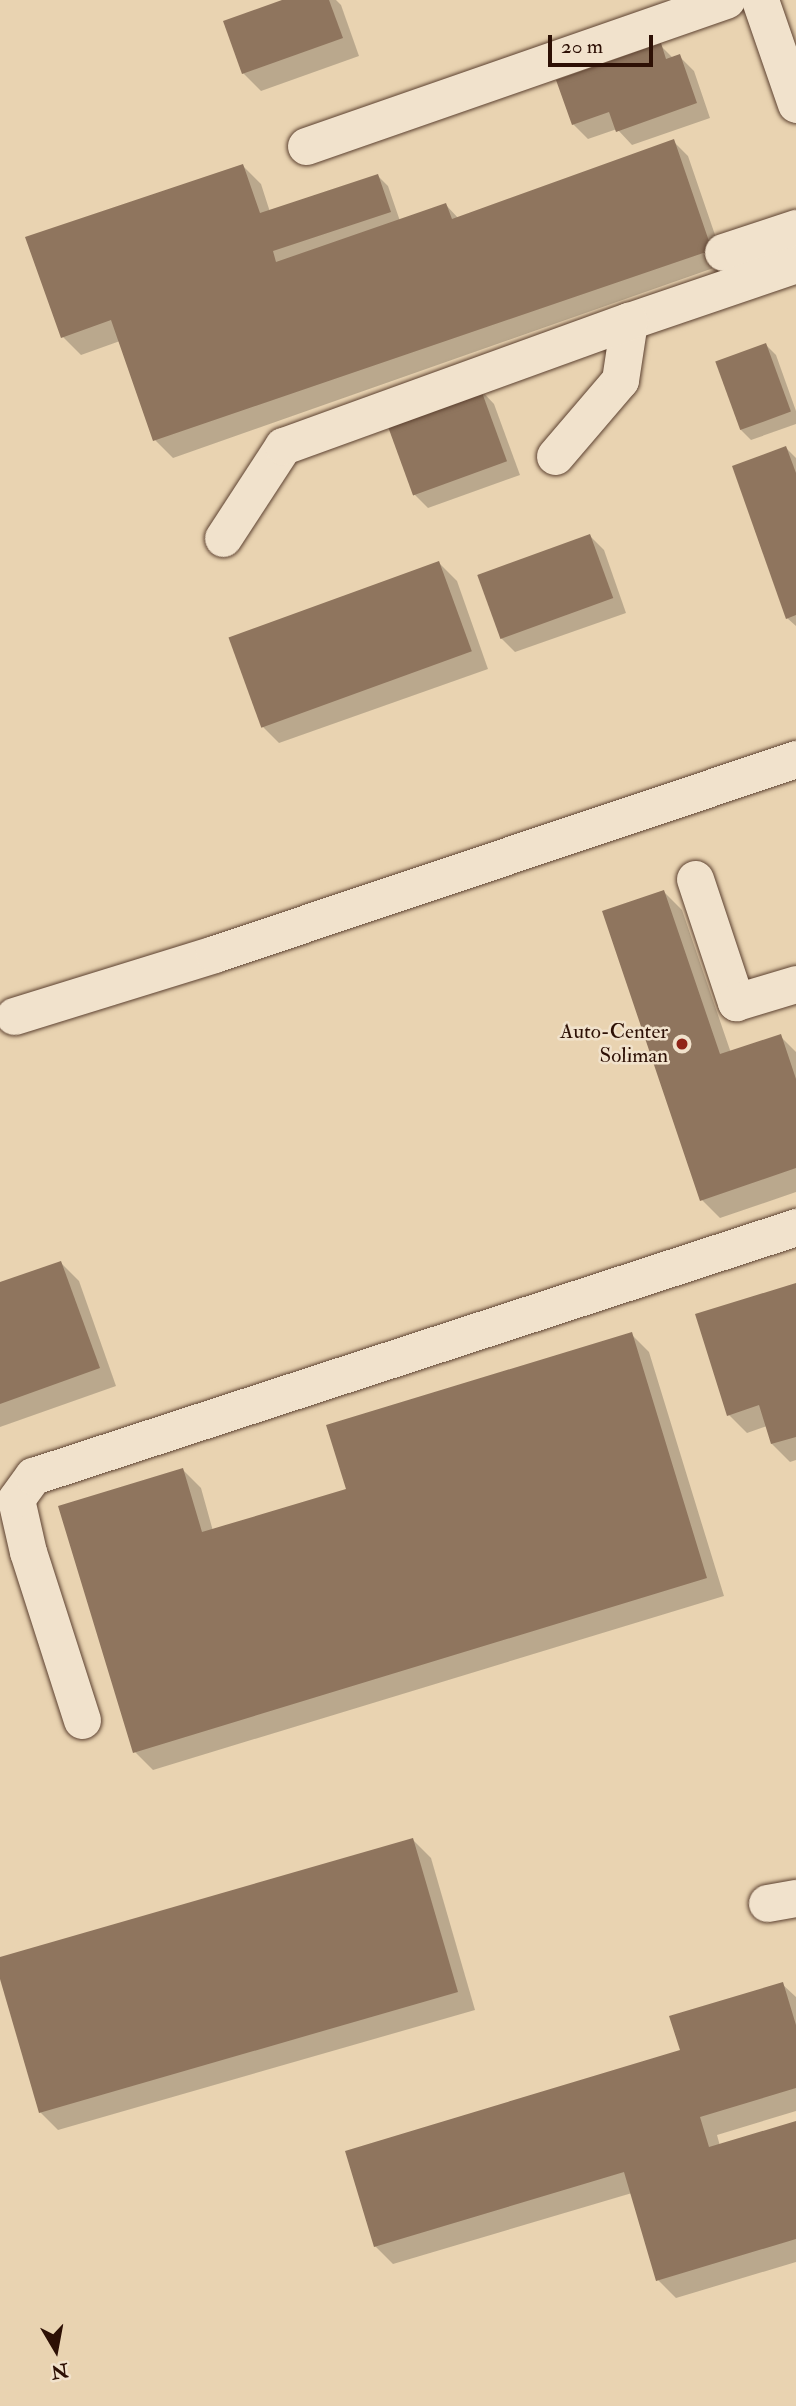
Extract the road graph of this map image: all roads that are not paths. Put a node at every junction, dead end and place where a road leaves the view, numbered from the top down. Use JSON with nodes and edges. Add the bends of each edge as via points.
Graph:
{"nodes":[{"id":1,"x":726,"y":0,"type":"edge"},
{"id":2,"x":760,"y":0,"type":"edge"},
{"id":3,"x":796,"y":104,"type":"edge"},
{"id":4,"x":306,"y":146,"type":"dead end"},
{"id":5,"x":796,"y":228,"type":"edge"},
{"id":6,"x":723,"y":252,"type":"dead end"},
{"id":7,"x":796,"y":264,"type":"edge"},
{"id":8,"x":629,"y":321,"type":"junction"},
{"id":9,"x":555,"y":456,"type":"dead end"},
{"id":10,"x":223,"y":538,"type":"dead end"},
{"id":11,"x":796,"y":759,"type":"edge"},
{"id":12,"x":695,"y":879,"type":"dead end"},
{"id":13,"x":796,"y":984,"type":"edge"},
{"id":14,"x":14,"y":1016,"type":"dead end"},
{"id":15,"x":796,"y":1227,"type":"edge"},
{"id":16,"x":82,"y":1720,"type":"dead end"}],
"edges":[{"from":1,"to":4,"type":"street"},
{"from":2,"to":3,"type":"street"},
{"from":5,"to":6,"type":"street"},
{"from":7,"to":8,"type":"street"},
{"from":8,"to":9,"type":"street","via":[[620,380]]},
{"from":8,"to":10,"type":"street","via":[[283,446]]},
{"from":11,"to":14,"type":"street","via":[[214,954]]},
{"from":12,"to":13,"type":"street","via":[[736,1002]]},
{"from":15,"to":16,"type":"street","via":[[33,1476],[16,1499],[28,1552]]}]}
